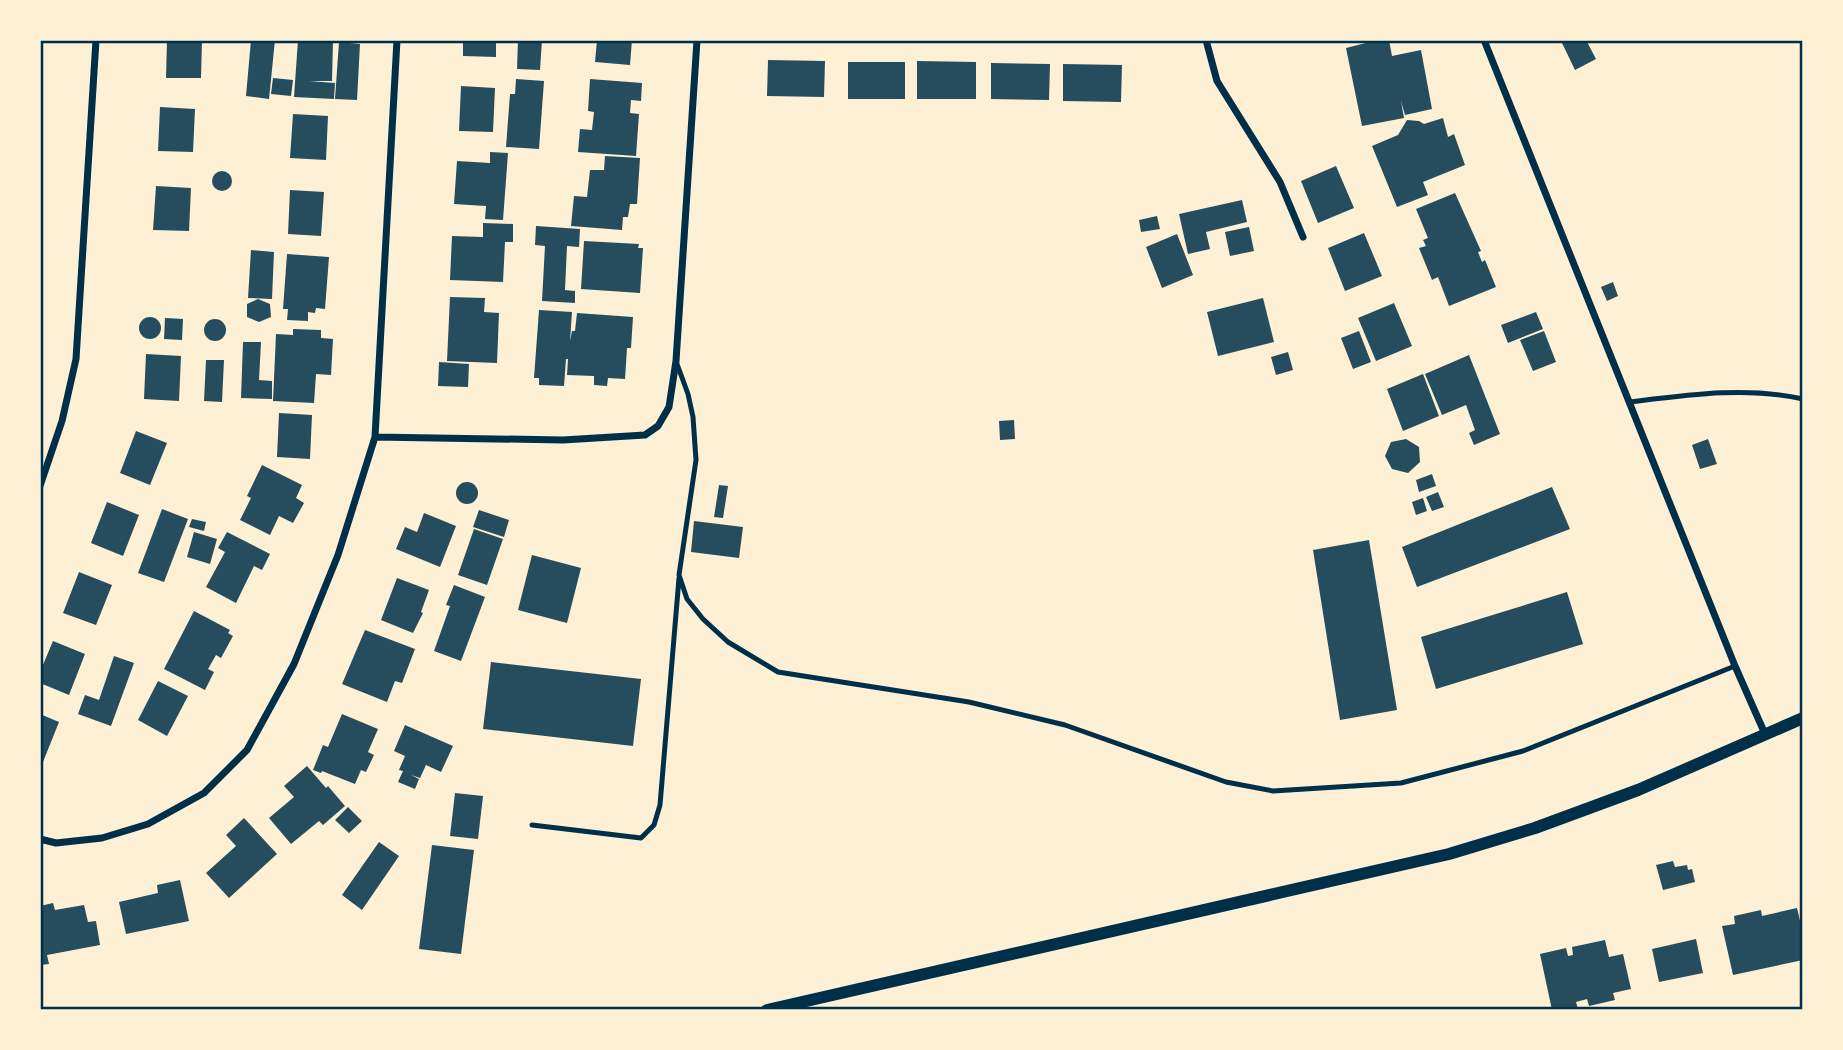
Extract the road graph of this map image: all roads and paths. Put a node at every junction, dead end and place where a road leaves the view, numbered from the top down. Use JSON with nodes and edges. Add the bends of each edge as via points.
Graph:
{"nodes":[{"id":1,"x":96,"y":40,"type":"edge"},
{"id":2,"x":397,"y":40,"type":"edge"},
{"id":3,"x":696,"y":40,"type":"edge"},
{"id":4,"x":1206,"y":40,"type":"edge"},
{"id":5,"x":1484,"y":40,"type":"edge"},
{"id":6,"x":1303,"y":237,"type":"dead end"},
{"id":7,"x":676,"y":361,"type":"junction"},
{"id":8,"x":1803,"y":399,"type":"edge"},
{"id":9,"x":1630,"y":402,"type":"junction"},
{"id":10,"x":375,"y":437,"type":"junction"},
{"id":11,"x":40,"y":486,"type":"edge"},
{"id":12,"x":679,"y":575,"type":"junction"},
{"id":13,"x":1735,"y":666,"type":"junction"},
{"id":14,"x":1803,"y":718,"type":"edge"},
{"id":15,"x":1765,"y":734,"type":"junction"},
{"id":16,"x":532,"y":825,"type":"dead end"},
{"id":17,"x":40,"y":839,"type":"edge"},
{"id":18,"x":767,"y":1010,"type":"edge"}],
"edges":[{"from":1,"to":11,"type":"street","via":[[76,359]]},
{"from":2,"to":10,"type":"street"},
{"from":3,"to":7,"type":"street"},
{"from":4,"to":6,"type":"street","via":[[1217,81],[1280,183]]},
{"from":5,"to":9,"type":"street"},
{"from":7,"to":10,"type":"street","via":[[669,407],[658,426],[645,435],[563,440]]},
{"from":7,"to":12,"type":"lane","via":[[693,417],[696,460]]},
{"from":8,"to":9,"type":"lane","via":[[1778,393],[1735,393]]},
{"from":9,"to":13,"type":"street"},
{"from":10,"to":17,"type":"street","via":[[338,555],[294,664],[247,750],[204,793],[148,824],[102,838],[56,843]]},
{"from":12,"to":13,"type":"lane","via":[[687,599],[703,619],[728,642],[778,672],[981,705],[1065,725],[1226,782],[1273,791],[1401,783],[1523,751]]},
{"from":12,"to":16,"type":"lane","via":[[660,804],[654,824],[641,838]]},
{"from":13,"to":15,"type":"street"},
{"from":14,"to":15,"type":"street"},
{"from":15,"to":18,"type":"street","via":[[1638,790],[1449,854]]}]}
